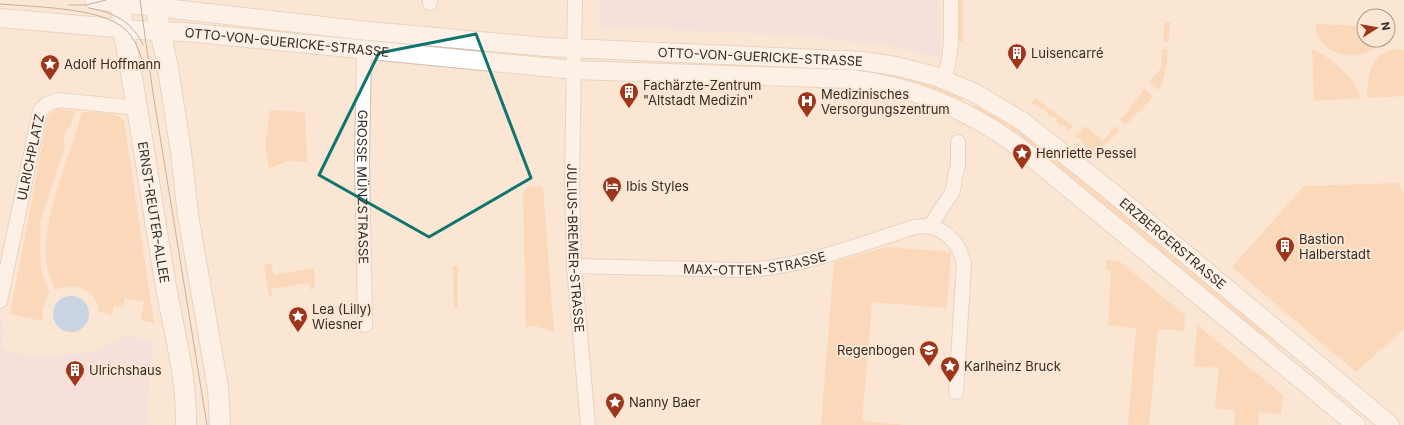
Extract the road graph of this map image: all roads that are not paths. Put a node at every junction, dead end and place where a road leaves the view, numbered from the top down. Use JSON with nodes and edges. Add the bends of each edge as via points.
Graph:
{"nodes":[{"id":1,"x":94,"y":0,"type":"edge"},
{"id":2,"x":576,"y":0,"type":"edge"},
{"id":3,"x":951,"y":0,"type":"edge"},
{"id":4,"x":120,"y":1,"type":"edge"},
{"id":5,"x":155,"y":4,"type":"edge"},
{"id":6,"x":0,"y":18,"type":"edge"},
{"id":7,"x":123,"y":29,"type":"junction"},
{"id":8,"x":160,"y":31,"type":"junction"},
{"id":9,"x":575,"y":48,"type":"junction"},
{"id":10,"x":364,"y":49,"type":"junction"},
{"id":11,"x":574,"y":70,"type":"junction"},
{"id":12,"x":944,"y":79,"type":"junction"},
{"id":13,"x":941,"y":102,"type":"joint"},
{"id":14,"x":136,"y":106,"type":"junction"},
{"id":15,"x":958,"y":142,"type":"dead end"},
{"id":16,"x":930,"y":226,"type":"junction"},
{"id":17,"x":574,"y":266,"type":"junction"},
{"id":18,"x":0,"y":301,"type":"edge"},
{"id":19,"x":365,"y":325,"type":"dead end"},
{"id":20,"x":956,"y":392,"type":"dead end"},
{"id":21,"x":186,"y":425,"type":"edge"},
{"id":22,"x":220,"y":425,"type":"edge"},
{"id":23,"x":588,"y":425,"type":"edge"},
{"id":24,"x":1356,"y":425,"type":"edge"},
{"id":25,"x":1390,"y":425,"type":"edge"}],
"edges":[{"from":1,"to":4,"type":"street","name":"OTTO-VON-GUERICKE-STRASSE"},
{"from":2,"to":9,"type":"street"},
{"from":3,"to":12,"type":"street","via":[[951,46]]},
{"from":4,"to":5,"type":"street","name":"OTTO-VON-GUERICKE-STRASSE"},
{"from":4,"to":7,"type":"main road","name":"ERNST-REUTER-ALLEE"},
{"from":4,"to":8,"type":"street"},
{"from":5,"to":8,"type":"main road"},
{"from":5,"to":9,"type":"street","name":"OTTO-VON-GUERICKE-STRASSE","via":[[358,30]]},
{"from":6,"to":7,"type":"street","name":"OTTO-VON-GUERICKE-STRASSE"},
{"from":7,"to":8,"type":"street","name":"OTTO-VON-GUERICKE-STRASSE"},
{"from":7,"to":14,"type":"main road","name":"ERNST-REUTER-ALLEE"},
{"from":8,"to":10,"type":"street","name":"OTTO-VON-GUERICKE-STRASSE"},
{"from":8,"to":22,"type":"main road","via":[[169,73],[188,215],[218,388]]},
{"from":9,"to":11,"type":"street"},
{"from":9,"to":12,"type":"street","name":"OTTO-VON-GUERICKE-STRASSE","via":[[863,61],[908,68]]},
{"from":10,"to":11,"type":"street","name":"OTTO-VON-GUERICKE-STRASSE"},
{"from":10,"to":19,"type":"street","name":"GROSSE MÜNZSTRASSE","via":[[362,161]]},
{"from":11,"to":13,"type":"street","name":"OTTO-VON-GUERICKE-STRASSE","via":[[850,79],[890,86]]},
{"from":11,"to":17,"type":"street","name":"JULIUS-BREMER-STRASSE"},
{"from":12,"to":25,"type":"street","name":"ERZBERGERSTRASSE","via":[[987,99],[1022,121],[1108,188]]},
{"from":13,"to":24,"type":"street","name":"ERZBERGERSTRASSE","via":[[982,122],[1025,151]]},
{"from":14,"to":18,"type":"street","name":"ULRICHPLATZ","via":[[59,100],[47,104],[40,111]]},
{"from":14,"to":21,"type":"main road","name":"ERNST-REUTER-ALLEE","via":[[180,360]]},
{"from":15,"to":16,"type":"street","via":[[958,166],[953,191]]},
{"from":16,"to":17,"type":"street","name":"MAX-OTTEN-STRASSE","via":[[915,227],[806,261],[765,269]]},
{"from":16,"to":20,"type":"street","via":[[954,240],[960,249],[964,265]]},
{"from":17,"to":23,"type":"street","name":"JULIUS-BREMER-STRASSE"}]}
